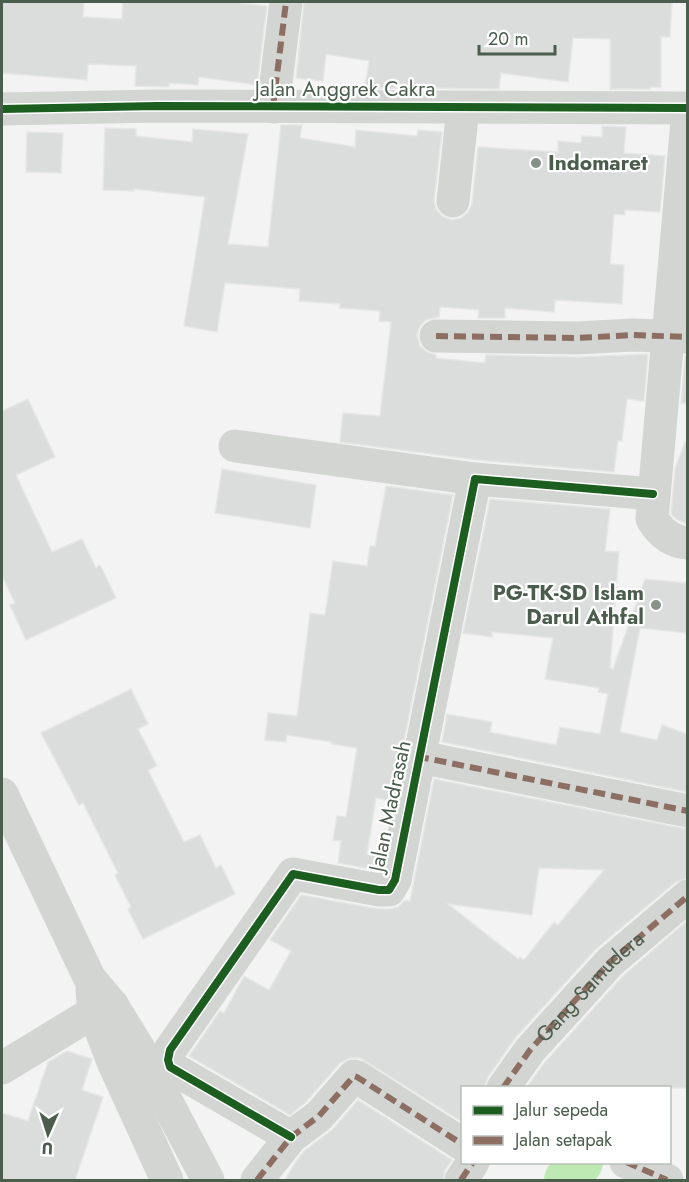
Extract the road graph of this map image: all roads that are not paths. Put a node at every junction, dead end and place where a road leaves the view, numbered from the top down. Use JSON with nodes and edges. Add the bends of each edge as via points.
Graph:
{"nodes":[{"id":1,"x":286,"y":2,"type":"edge"},
{"id":2,"x":273,"y":107,"type":"junction"},
{"id":3,"x":463,"y":108,"type":"junction"},
{"id":4,"x":2,"y":109,"type":"edge"},
{"id":5,"x":687,"y":109,"type":"edge"},
{"id":6,"x":453,"y":201,"type":"dead end"},
{"id":7,"x":436,"y":336,"type":"dead end"},
{"id":8,"x":678,"y":337,"type":"edge"},
{"id":9,"x":235,"y":446,"type":"dead end"},
{"id":10,"x":475,"y":479,"type":"junction"},
{"id":11,"x":653,"y":494,"type":"junction"},
{"id":12,"x":687,"y":543,"type":"edge"},
{"id":13,"x":420,"y":757,"type":"junction"},
{"id":14,"x":2,"y":794,"type":"edge"},
{"id":15,"x":687,"y":811,"type":"edge"},
{"id":16,"x":687,"y":896,"type":"edge"},
{"id":17,"x":103,"y":1008,"type":"junction"},
{"id":18,"x":2,"y":1068,"type":"edge"},
{"id":19,"x":504,"y":1086,"type":"edge"},
{"id":20,"x":291,"y":1137,"type":"junction"},
{"id":21,"x":461,"y":1143,"type":"edge"},
{"id":22,"x":472,"y":1164,"type":"edge"},
{"id":23,"x":631,"y":1164,"type":"edge"},
{"id":24,"x":205,"y":1174,"type":"edge"},
{"id":25,"x":164,"y":1178,"type":"edge"},
{"id":26,"x":257,"y":1180,"type":"edge"},
{"id":27,"x":462,"y":1180,"type":"edge"},
{"id":28,"x":667,"y":1180,"type":"edge"}],
"edges":[{"from":1,"to":2,"type":"street"},
{"from":2,"to":3,"type":"street","name":"Jalan Anggrek Cakra"},
{"from":2,"to":4,"type":"street","name":"Jalan Anggrek Cakra"},
{"from":3,"to":5,"type":"street","name":"Jalan Anggrek Cakra"},
{"from":3,"to":6,"type":"street"},
{"from":5,"to":8,"type":"street"},
{"from":7,"to":8,"type":"street"},
{"from":8,"to":11,"type":"street"},
{"from":9,"to":10,"type":"street"},
{"from":10,"to":11,"type":"street"},
{"from":10,"to":13,"type":"street","name":"Jalan Madrasah"},
{"from":11,"to":12,"type":"street","via":[[652,519],[656,526],[675,542]]},
{"from":13,"to":15,"type":"street"},
{"from":13,"to":20,"type":"street","name":"Jalan Madrasah","via":[[395,879],[389,890],[293,874],[170,1050],[171,1067]]},
{"from":14,"to":17,"type":"street"},
{"from":16,"to":19,"type":"street","name":"Gang Samudera","via":[[610,962],[530,1050]]},
{"from":17,"to":18,"type":"street"},
{"from":17,"to":24,"type":"street","via":[[139,1049]]},
{"from":17,"to":25,"type":"street","via":[[113,1062]]},
{"from":20,"to":21,"type":"street","via":[[319,1116],[354,1076]]},
{"from":20,"to":26,"type":"street"},
{"from":22,"to":27,"type":"street"},
{"from":23,"to":28,"type":"street"},
{"from":24,"to":25,"type":"street"}]}
